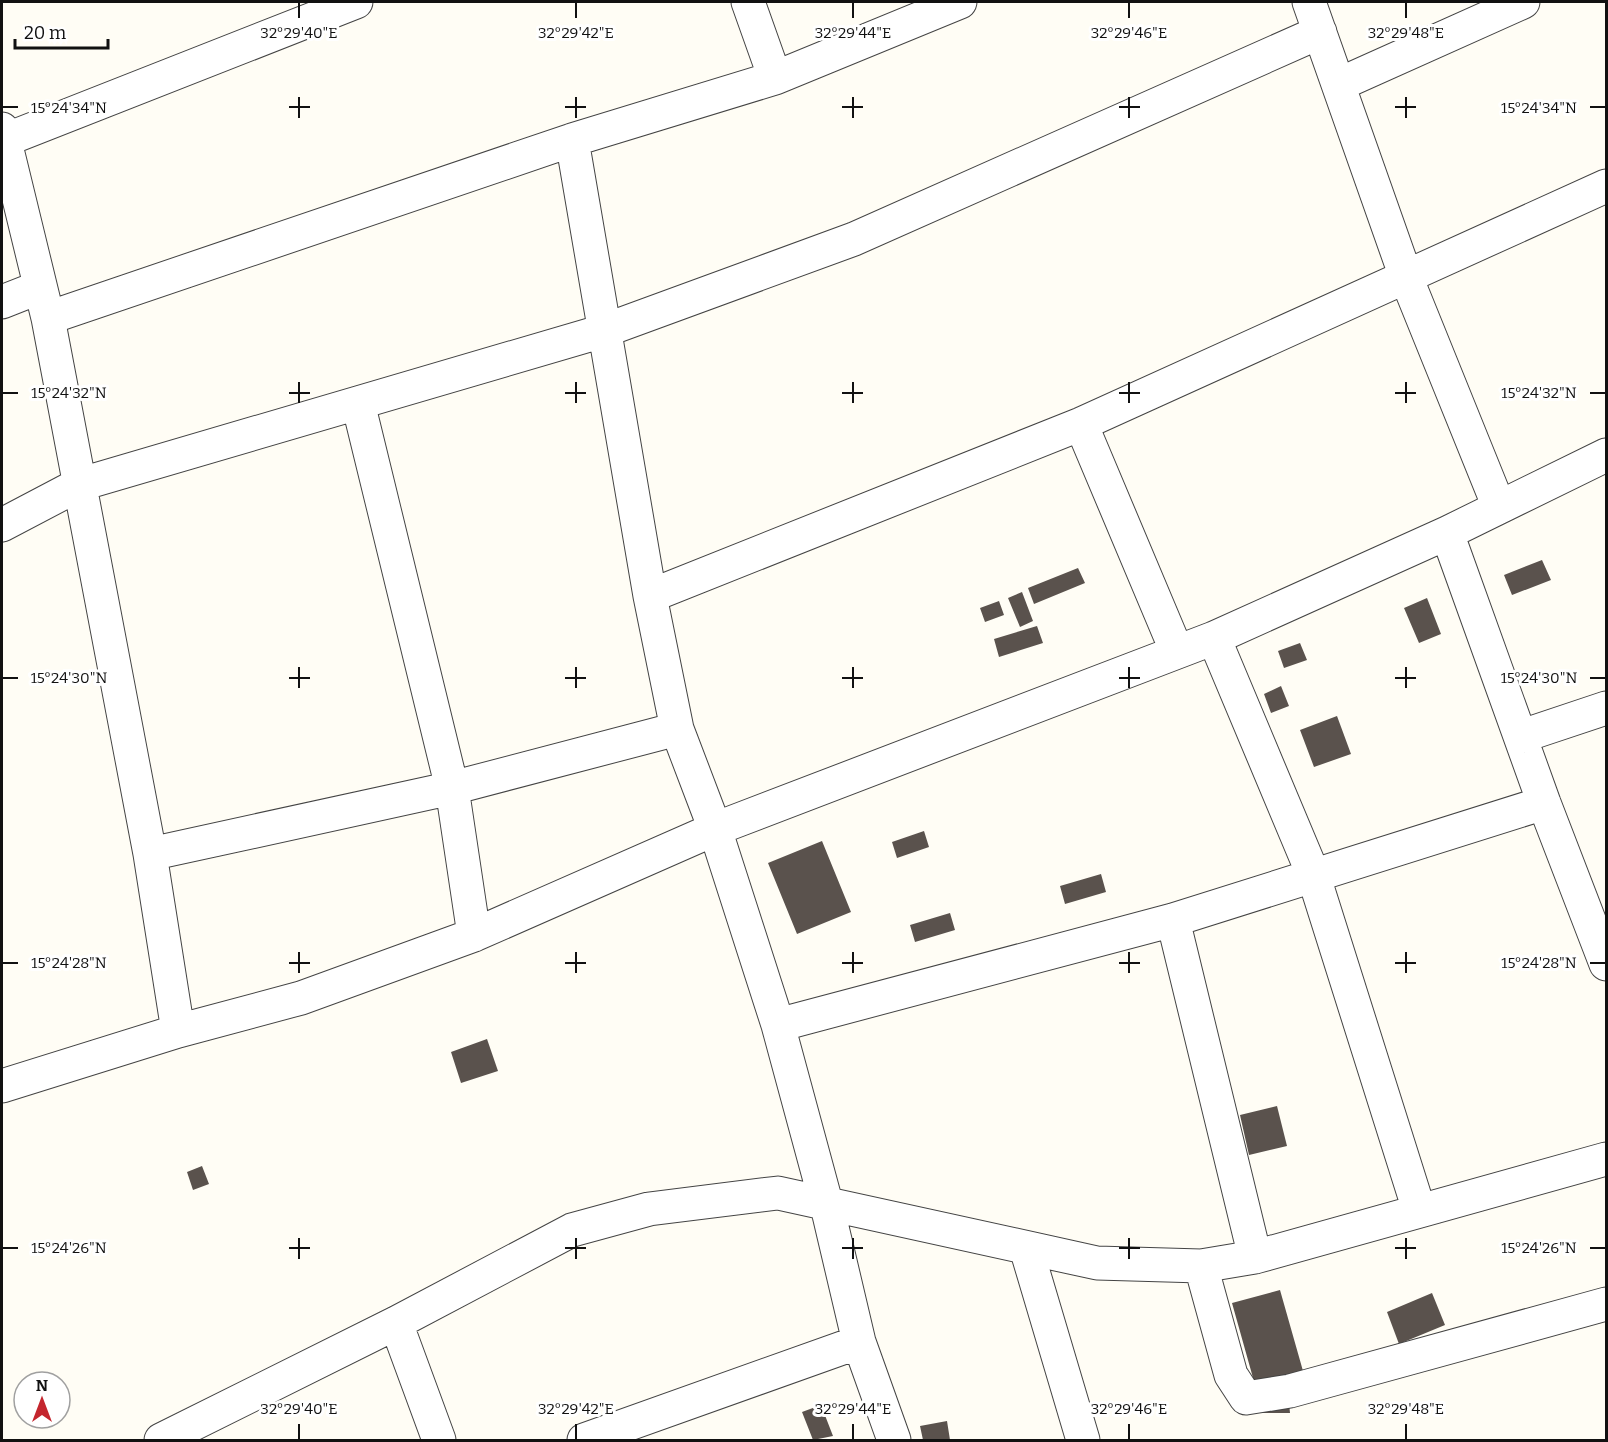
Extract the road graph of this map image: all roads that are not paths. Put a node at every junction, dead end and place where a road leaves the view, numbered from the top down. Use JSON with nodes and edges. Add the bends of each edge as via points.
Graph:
{"nodes":[{"id":1,"x":356,"y":2,"type":"edge"},
{"id":2,"x":748,"y":2,"type":"edge"},
{"id":3,"x":960,"y":2,"type":"edge"},
{"id":4,"x":1309,"y":2,"type":"edge"},
{"id":5,"x":1523,"y":2,"type":"edge"},
{"id":6,"x":1320,"y":32,"type":"junction"},
{"id":7,"x":775,"y":78,"type":"junction"},
{"id":8,"x":1340,"y":84,"type":"junction"},
{"id":9,"x":3,"y":134,"type":"edge"},
{"id":10,"x":572,"y":140,"type":"junction"},
{"id":11,"x":1606,"y":186,"type":"edge"},
{"id":12,"x":1406,"y":277,"type":"junction"},
{"id":13,"x":2,"y":302,"type":"edge"},
{"id":14,"x":44,"y":303,"type":"junction"},
{"id":15,"x":603,"y":332,"type":"junction"},
{"id":16,"x":358,"y":403,"type":"junction"},
{"id":17,"x":1081,"y":424,"type":"junction"},
{"id":18,"x":1606,"y":455,"type":"edge"},
{"id":19,"x":78,"y":485,"type":"junction"},
{"id":20,"x":1499,"y":507,"type":"junction"},
{"id":21,"x":2,"y":525,"type":"edge"},
{"id":22,"x":1447,"y":533,"type":"junction"},
{"id":23,"x":650,"y":596,"type":"junction"},
{"id":24,"x":1214,"y":638,"type":"junction"},
{"id":25,"x":1177,"y":652,"type":"junction"},
{"id":26,"x":1606,"y":708,"type":"edge"},
{"id":27,"x":677,"y":729,"type":"junction"},
{"id":28,"x":1522,"y":736,"type":"junction"},
{"id":29,"x":452,"y":788,"type":"junction"},
{"id":30,"x":1544,"y":803,"type":"junction"},
{"id":31,"x":715,"y":829,"type":"junction"},
{"id":32,"x":150,"y":854,"type":"junction"},
{"id":33,"x":1313,"y":874,"type":"junction"},
{"id":34,"x":1173,"y":920,"type":"junction"},
{"id":35,"x":474,"y":935,"type":"junction"},
{"id":36,"x":1606,"y":964,"type":"edge"},
{"id":37,"x":778,"y":1025,"type":"junction"},
{"id":38,"x":178,"y":1031,"type":"junction"},
{"id":39,"x":2,"y":1086,"type":"edge"},
{"id":40,"x":1606,"y":1159,"type":"edge"},
{"id":41,"x":827,"y":1206,"type":"junction"},
{"id":42,"x":1419,"y":1210,"type":"junction"},
{"id":43,"x":1026,"y":1248,"type":"junction"},
{"id":44,"x":1255,"y":1257,"type":"junction"},
{"id":45,"x":1201,"y":1266,"type":"junction"},
{"id":46,"x":1606,"y":1304,"type":"edge"},
{"id":47,"x":396,"y":1323,"type":"junction"},
{"id":48,"x":859,"y":1342,"type":"junction"},
{"id":49,"x":594,"y":1439,"type":"edge"},
{"id":50,"x":162,"y":1440,"type":"edge"},
{"id":51,"x":439,"y":1440,"type":"edge"},
{"id":52,"x":894,"y":1440,"type":"edge"},
{"id":53,"x":1083,"y":1440,"type":"edge"}],
"edges":[{"from":1,"to":9,"type":"street"},
{"from":2,"to":7,"type":"street"},
{"from":3,"to":7,"type":"street"},
{"from":4,"to":6,"type":"street"},
{"from":5,"to":8,"type":"street"},
{"from":6,"to":8,"type":"street"},
{"from":6,"to":15,"type":"street","via":[[854,239]]},
{"from":7,"to":10,"type":"street"},
{"from":8,"to":12,"type":"street"},
{"from":9,"to":14,"type":"street"},
{"from":10,"to":14,"type":"street"},
{"from":10,"to":15,"type":"street"},
{"from":11,"to":12,"type":"street"},
{"from":12,"to":17,"type":"street"},
{"from":12,"to":20,"type":"street"},
{"from":13,"to":14,"type":"street"},
{"from":14,"to":19,"type":"street"},
{"from":15,"to":16,"type":"street"},
{"from":15,"to":23,"type":"street"},
{"from":16,"to":19,"type":"street"},
{"from":16,"to":29,"type":"street"},
{"from":17,"to":23,"type":"street"},
{"from":17,"to":25,"type":"street"},
{"from":18,"to":20,"type":"street"},
{"from":19,"to":21,"type":"street"},
{"from":19,"to":32,"type":"street"},
{"from":20,"to":22,"type":"street"},
{"from":22,"to":24,"type":"street"},
{"from":22,"to":28,"type":"street"},
{"from":23,"to":27,"type":"street"},
{"from":24,"to":25,"type":"street"},
{"from":24,"to":33,"type":"street"},
{"from":25,"to":31,"type":"street"},
{"from":26,"to":28,"type":"street"},
{"from":27,"to":29,"type":"street"},
{"from":27,"to":31,"type":"street"},
{"from":28,"to":30,"type":"street"},
{"from":29,"to":32,"type":"street"},
{"from":29,"to":35,"type":"street"},
{"from":30,"to":33,"type":"street"},
{"from":30,"to":36,"type":"street"},
{"from":31,"to":35,"type":"street"},
{"from":31,"to":37,"type":"street"},
{"from":32,"to":38,"type":"street"},
{"from":33,"to":34,"type":"street"},
{"from":33,"to":42,"type":"street"},
{"from":34,"to":37,"type":"street"},
{"from":34,"to":44,"type":"street"},
{"from":35,"to":38,"type":"street","via":[[301,998]]},
{"from":37,"to":41,"type":"street"},
{"from":38,"to":39,"type":"street"},
{"from":40,"to":42,"type":"street"},
{"from":41,"to":43,"type":"street"},
{"from":41,"to":47,"type":"street","via":[[778,1193],[649,1209],[572,1230]]},
{"from":41,"to":48,"type":"street"},
{"from":42,"to":44,"type":"street"},
{"from":43,"to":45,"type":"street","via":[[1097,1263]]},
{"from":43,"to":53,"type":"street"},
{"from":44,"to":45,"type":"street"},
{"from":45,"to":46,"type":"street","via":[[1231,1375],[1246,1398],[1290,1391]]},
{"from":47,"to":50,"type":"street"},
{"from":47,"to":51,"type":"street"},
{"from":48,"to":49,"type":"street"},
{"from":48,"to":52,"type":"street"}]}
